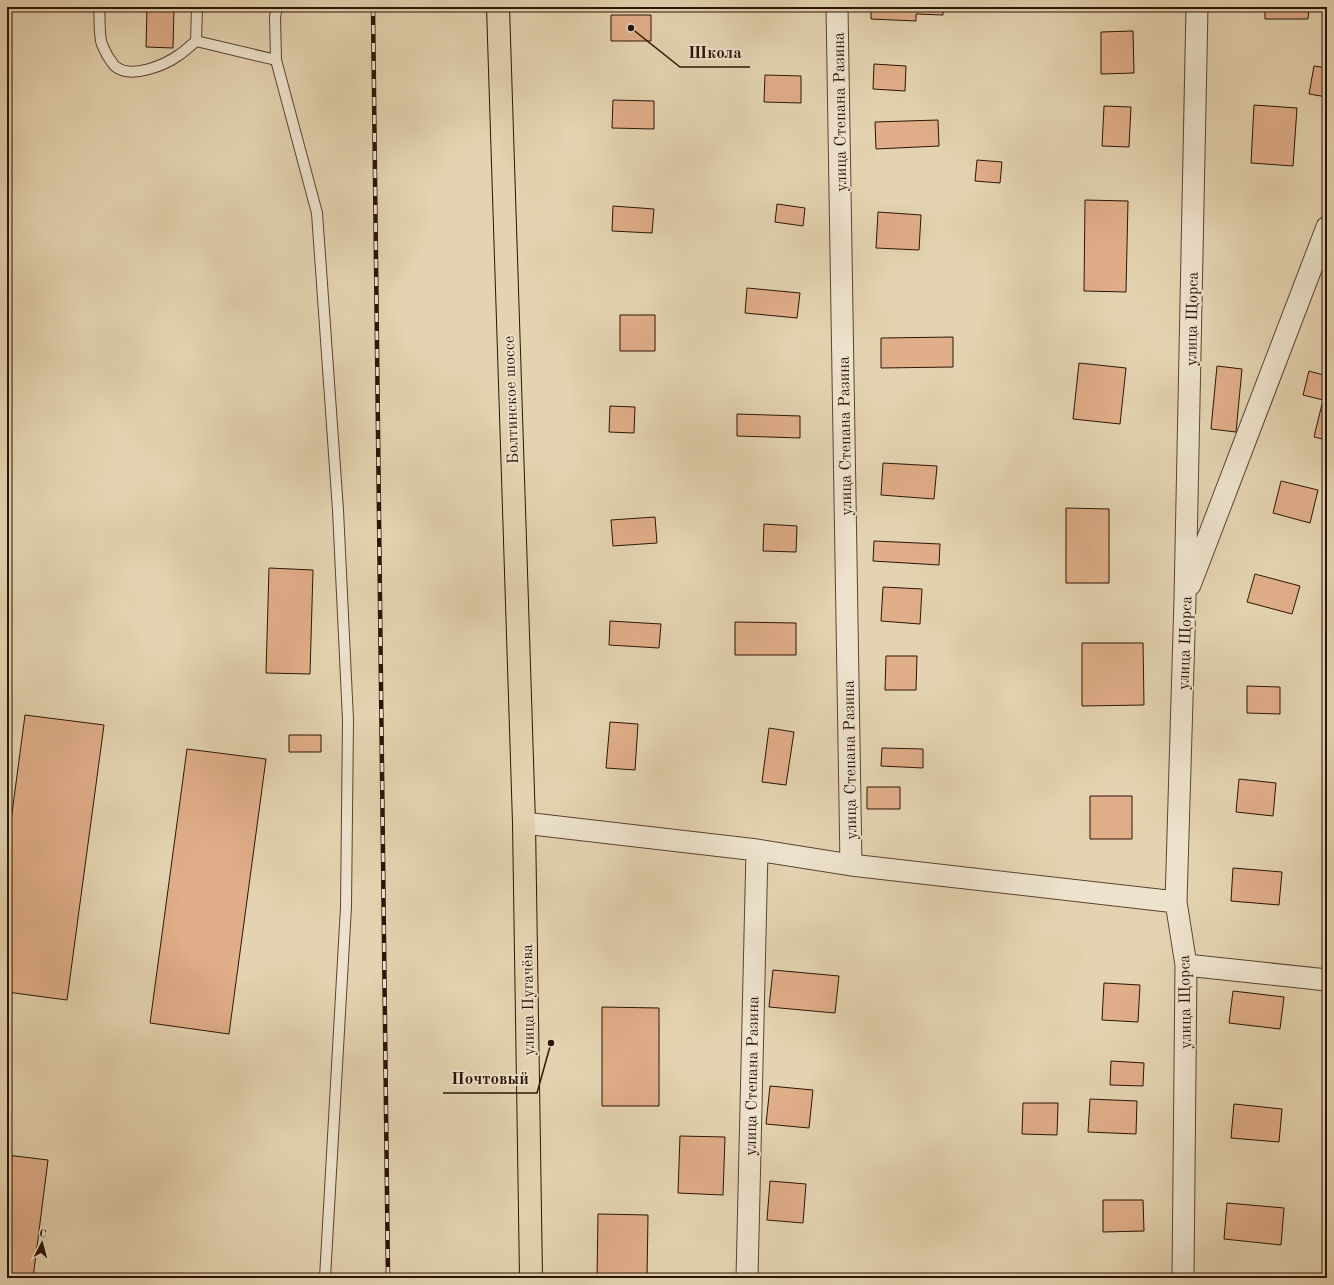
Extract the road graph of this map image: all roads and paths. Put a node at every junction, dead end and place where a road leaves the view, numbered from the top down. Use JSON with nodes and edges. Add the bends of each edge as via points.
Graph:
{"nodes":[{"id":1,"x":99,"y":7,"type":"edge"},
{"id":2,"x":197,"y":7,"type":"edge"},
{"id":3,"x":277,"y":7,"type":"edge"},
{"id":4,"x":498,"y":7,"type":"edge"},
{"id":5,"x":837,"y":7,"type":"edge"},
{"id":6,"x":1197,"y":7,"type":"edge"},
{"id":7,"x":196,"y":41,"type":"junction"},
{"id":8,"x":276,"y":60,"type":"junction"},
{"id":9,"x":1327,"y":227,"type":"edge"},
{"id":10,"x":1185,"y":599,"type":"junction"},
{"id":11,"x":523,"y":793,"type":"joint"},
{"id":12,"x":524,"y":823,"type":"junction"},
{"id":13,"x":757,"y":850,"type":"junction"},
{"id":14,"x":851,"y":865,"type":"junction"},
{"id":15,"x":1176,"y":902,"type":"junction"},
{"id":16,"x":1186,"y":965,"type":"junction"},
{"id":17,"x":1327,"y":980,"type":"edge"},
{"id":18,"x":325,"y":1278,"type":"edge"},
{"id":19,"x":531,"y":1278,"type":"edge"},
{"id":20,"x":746,"y":1278,"type":"edge"},
{"id":21,"x":1183,"y":1278,"type":"edge"}],
"edges":[{"from":1,"to":7,"type":"lane","via":[[101,41],[111,62],[122,70],[145,70],[161,64],[179,55]]},
{"from":2,"to":7,"type":"lane"},
{"from":3,"to":8,"type":"lane"},
{"from":4,"to":11,"type":"main road","name":"Болтинское шоссе"},
{"from":5,"to":14,"type":"street","name":"улица Степана Разина"},
{"from":6,"to":10,"type":"street","name":"улица Щорса"},
{"from":7,"to":8,"type":"lane"},
{"from":8,"to":18,"type":"lane","via":[[317,213],[338,510],[348,720],[346,907]]},
{"from":9,"to":10,"type":"street"},
{"from":10,"to":15,"type":"street","name":"улица Щорса"},
{"from":11,"to":12,"type":"main road","name":"улица Пугачёва"},
{"from":12,"to":13,"type":"street"},
{"from":12,"to":19,"type":"main road","name":"улица Пугачёва"},
{"from":13,"to":14,"type":"street"},
{"from":13,"to":20,"type":"street","name":"улица Степана Разина"},
{"from":14,"to":15,"type":"street"},
{"from":15,"to":16,"type":"street","name":"улица Щорса"},
{"from":16,"to":17,"type":"street"},
{"from":16,"to":21,"type":"street","name":"улица Щорса"}]}
